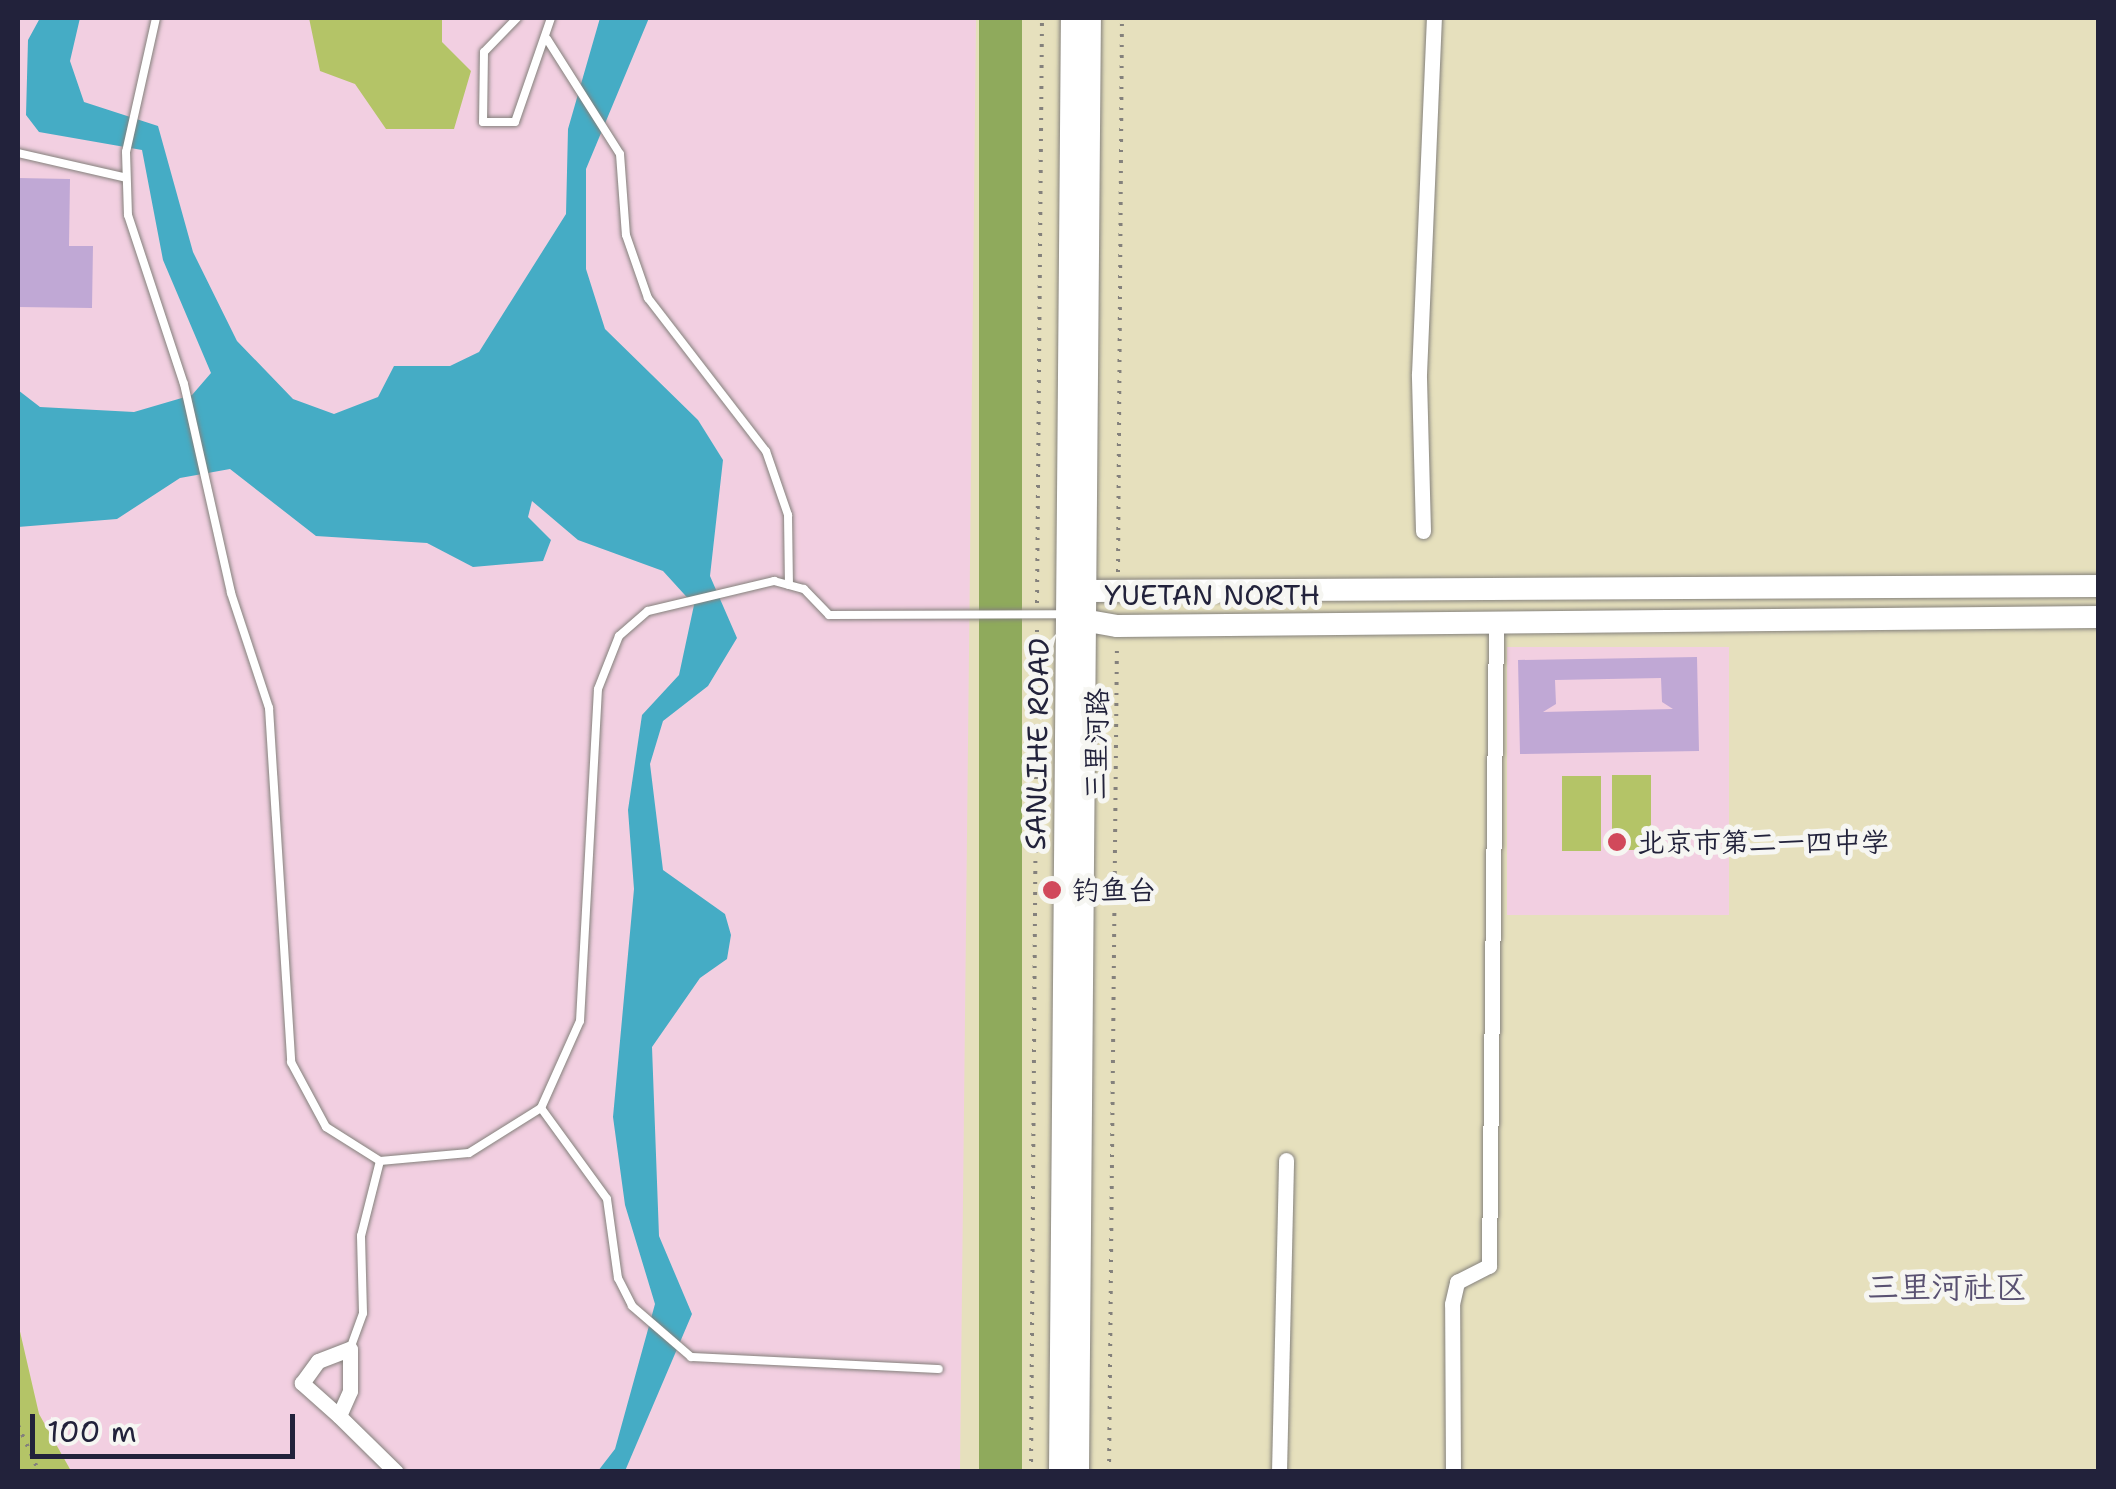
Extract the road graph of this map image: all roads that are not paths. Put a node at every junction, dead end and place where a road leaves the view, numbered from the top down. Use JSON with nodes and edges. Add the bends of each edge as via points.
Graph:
{"nodes":[{"id":1,"x":156,"y":18,"type":"edge"},
{"id":2,"x":517,"y":18,"type":"edge"},
{"id":3,"x":551,"y":18,"type":"edge"},
{"id":4,"x":1072,"y":18,"type":"edge"},
{"id":5,"x":1090,"y":18,"type":"edge"},
{"id":6,"x":1434,"y":18,"type":"edge"},
{"id":7,"x":547,"y":39,"type":"junction"},
{"id":8,"x":18,"y":153,"type":"edge"},
{"id":9,"x":123,"y":177,"type":"junction"},
{"id":10,"x":1423,"y":532,"type":"dead end"},
{"id":11,"x":789,"y":585,"type":"junction"},
{"id":12,"x":2098,"y":586,"type":"edge"},
{"id":13,"x":1088,"y":591,"type":"junction"},
{"id":14,"x":2098,"y":618,"type":"edge"},
{"id":15,"x":1079,"y":620,"type":"junction"},
{"id":16,"x":1496,"y":622,"type":"junction"},
{"id":17,"x":541,"y":1108,"type":"junction"},
{"id":18,"x":1286,"y":1160,"type":"dead end"},
{"id":19,"x":380,"y":1161,"type":"junction"},
{"id":20,"x":350,"y":1349,"type":"junction"},
{"id":21,"x":940,"y":1369,"type":"dead end"},
{"id":22,"x":339,"y":1416,"type":"junction"},
{"id":23,"x":396,"y":1472,"type":"edge"},
{"id":24,"x":1060,"y":1472,"type":"edge"},
{"id":25,"x":1078,"y":1472,"type":"edge"},
{"id":26,"x":1279,"y":1472,"type":"edge"},
{"id":27,"x":1453,"y":1472,"type":"edge"}],
"edges":[{"from":1,"to":9,"type":"lane"},
{"from":2,"to":7,"type":"lane","via":[[484,52],[483,122],[515,122]]},
{"from":3,"to":7,"type":"lane"},
{"from":4,"to":15,"type":"main road","name":"SANLIHE ROAD"},
{"from":5,"to":13,"type":"main road","name":"SANLIHE ROAD"},
{"from":6,"to":10,"type":"street","via":[[1419,374]]},
{"from":7,"to":11,"type":"lane","via":[[620,154],[626,235],[648,298],[766,451],[788,515]]},
{"from":8,"to":9,"type":"lane"},
{"from":9,"to":19,"type":"lane","via":[[210,477],[231,593],[269,708],[291,1062],[326,1127]]},
{"from":11,"to":15,"type":"lane","via":[[829,615],[1037,614]]},
{"from":11,"to":17,"type":"lane","via":[[774,581],[719,599],[648,610],[619,636],[598,690],[580,1021]]},
{"from":12,"to":13,"type":"main road","name":"YUETAN NORTH"},
{"from":13,"to":15,"type":"main road","name":"SANLIHE ROAD"},
{"from":14,"to":16,"type":"main road","name":"YUETAN NORTH"},
{"from":15,"to":16,"type":"main road","name":"YUETAN NORTH","via":[[1117,626]]},
{"from":15,"to":24,"type":"main road","name":"SANLIHE ROAD"},
{"from":15,"to":25,"type":"main road","name":"SANLIHE ROAD"},
{"from":16,"to":27,"type":"street","via":[[1489,1266],[1457,1282],[1452,1304]]},
{"from":17,"to":19,"type":"lane","via":[[468,1152]]},
{"from":17,"to":21,"type":"lane","via":[[607,1198],[618,1278],[632,1306],[691,1356]]},
{"from":18,"to":26,"type":"street"},
{"from":19,"to":20,"type":"lane","via":[[361,1236],[363,1313]]},
{"from":20,"to":22,"type":"street"},
{"from":20,"to":22,"type":"street","via":[[318,1361],[302,1383]]},
{"from":22,"to":23,"type":"street"}]}
